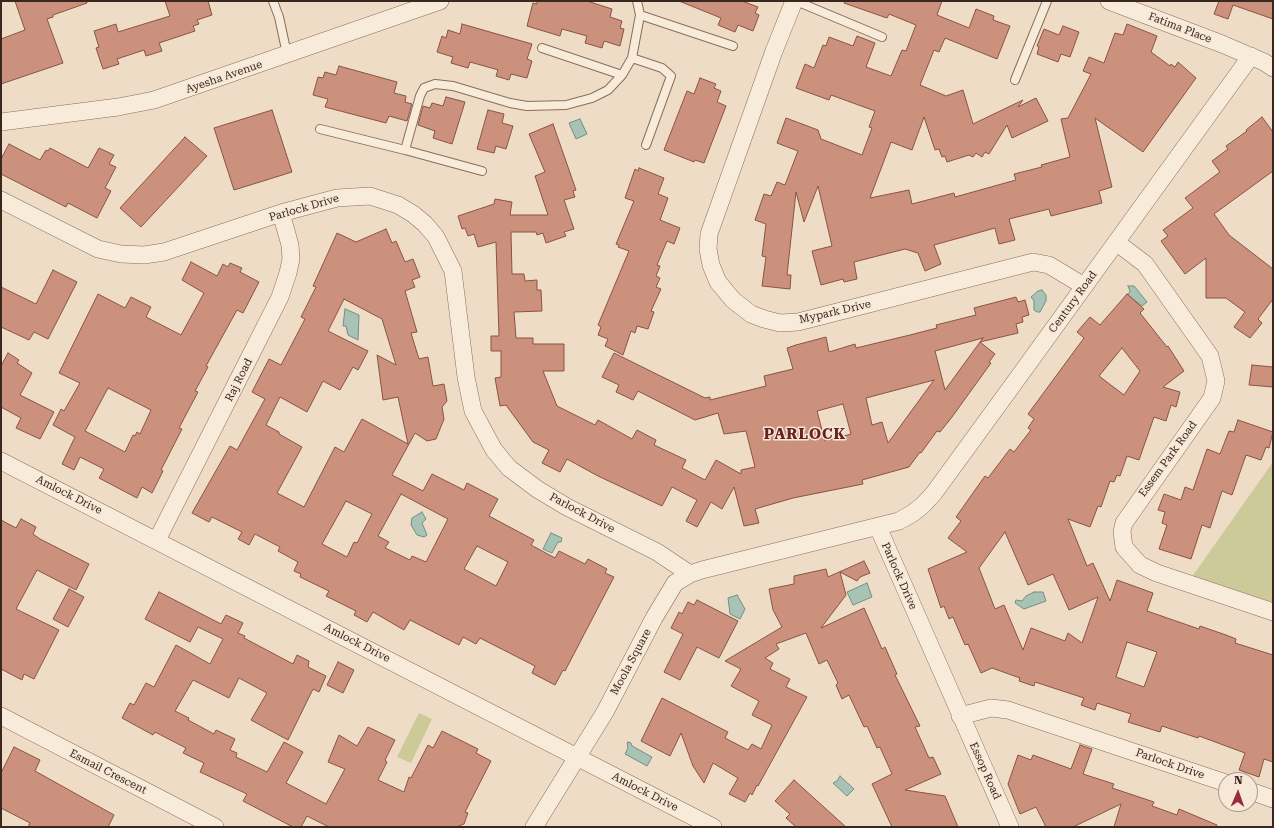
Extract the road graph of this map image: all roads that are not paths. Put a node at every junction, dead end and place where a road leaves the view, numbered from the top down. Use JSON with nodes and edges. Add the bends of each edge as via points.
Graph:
{"nodes":[{"id":1,"x":272,"y":1,"type":"edge"},
{"id":2,"x":440,"y":1,"type":"edge"},
{"id":3,"x":637,"y":1,"type":"edge"},
{"id":4,"x":795,"y":1,"type":"edge"},
{"id":5,"x":1047,"y":1,"type":"edge"},
{"id":6,"x":1109,"y":1,"type":"edge"},
{"id":7,"x":640,"y":15,"type":"junction"},
{"id":8,"x":882,"y":37,"type":"dead end"},
{"id":9,"x":733,"y":46,"type":"dead end"},
{"id":10,"x":542,"y":48,"type":"dead end"},
{"id":11,"x":287,"y":54,"type":"junction"},
{"id":12,"x":1251,"y":56,"type":"junction"},
{"id":13,"x":632,"y":58,"type":"junction"},
{"id":14,"x":1273,"y":68,"type":"edge"},
{"id":15,"x":622,"y":75,"type":"junction"},
{"id":16,"x":1016,"y":80,"type":"dead end"},
{"id":17,"x":1,"y":122,"type":"edge"},
{"id":18,"x":320,"y":128,"type":"dead end"},
{"id":19,"x":646,"y":145,"type":"dead end"},
{"id":20,"x":405,"y":150,"type":"junction"},
{"id":21,"x":482,"y":171,"type":"dead end"},
{"id":22,"x":1,"y":200,"type":"edge"},
{"id":23,"x":281,"y":214,"type":"junction"},
{"id":24,"x":1116,"y":242,"type":"junction"},
{"id":25,"x":1084,"y":286,"type":"junction"},
{"id":26,"x":1,"y":461,"type":"edge"},
{"id":27,"x":878,"y":527,"type":"junction"},
{"id":28,"x":157,"y":540,"type":"junction"},
{"id":29,"x":690,"y":574,"type":"junction"},
{"id":30,"x":1273,"y":612,"type":"edge"},
{"id":31,"x":1,"y":716,"type":"edge"},
{"id":32,"x":960,"y":716,"type":"junction"},
{"id":33,"x":577,"y":756,"type":"junction"},
{"id":34,"x":1218,"y":780,"type":"edge"},
{"id":35,"x":1258,"y":794,"type":"edge"},
{"id":36,"x":1273,"y":799,"type":"edge"},
{"id":37,"x":215,"y":827,"type":"edge"},
{"id":38,"x":534,"y":827,"type":"edge"},
{"id":39,"x":713,"y":827,"type":"edge"},
{"id":40,"x":1010,"y":827,"type":"edge"}],
"edges":[{"from":1,"to":11,"type":"lane","via":[[280,17]]},
{"from":2,"to":11,"type":"street","name":"Ayesha Avenue"},
{"from":3,"to":7,"type":"lane"},
{"from":4,"to":8,"type":"lane"},
{"from":4,"to":25,"type":"street","name":"Mypark Drive","via":[[774,51],[710,234],[708,249],[711,265],[718,282],[733,300],[751,314],[764,320],[780,323],[798,322],[1033,262],[1049,265]]},
{"from":5,"to":16,"type":"lane"},
{"from":6,"to":12,"type":"street","name":"Fatima Place"},
{"from":7,"to":9,"type":"lane"},
{"from":7,"to":13,"type":"lane"},
{"from":10,"to":15,"type":"lane"},
{"from":11,"to":17,"type":"street","name":"Ayesha Avenue","via":[[154,100]]},
{"from":12,"to":14,"type":"street","name":"Fatima Place"},
{"from":12,"to":24,"type":"street","name":"Century Road"},
{"from":13,"to":15,"type":"lane"},
{"from":13,"to":19,"type":"lane","via":[[662,68],[671,76]]},
{"from":15,"to":20,"type":"lane","via":[[608,90],[592,98],[548,107],[510,103],[453,86],[429,85],[420,96]]},
{"from":18,"to":20,"type":"lane"},
{"from":20,"to":21,"type":"lane"},
{"from":22,"to":23,"type":"street","name":"Parlock Drive","via":[[98,249],[121,254],[144,255],[164,252]]},
{"from":23,"to":28,"type":"street","name":"Raj Road","via":[[290,245],[291,259],[280,297]]},
{"from":23,"to":29,"type":"street","name":"Parlock Drive","via":[[337,198],[370,196],[398,205],[425,224],[436,237],[453,271],[466,377],[473,411],[494,450],[509,468],[537,489],[657,552]]},
{"from":24,"to":25,"type":"street","name":"Century Road"},
{"from":24,"to":30,"type":"street","name":"Essem Park Road","via":[[1145,264],[1210,356],[1216,381],[1212,398],[1124,523],[1124,547],[1140,565],[1157,573]]},
{"from":25,"to":27,"type":"street","name":"Century Road","via":[[934,493],[913,513],[899,521]]},
{"from":26,"to":28,"type":"street","name":"Amlock Drive"},
{"from":27,"to":29,"type":"street"},
{"from":27,"to":32,"type":"street","name":"Parlock Drive"},
{"from":28,"to":33,"type":"street","name":"Amlock Drive"},
{"from":29,"to":33,"type":"street","name":"Moola Square","via":[[675,583],[668,594],[605,712]]},
{"from":31,"to":37,"type":"street","name":"Esmail Crescent"},
{"from":32,"to":34,"type":"street","name":"Parlock Drive","via":[[991,708],[1008,710]]},
{"from":32,"to":40,"type":"street","name":"Essop Road"},
{"from":33,"to":38,"type":"street"},
{"from":33,"to":39,"type":"street","name":"Amlock Drive"},
{"from":35,"to":36,"type":"street"}]}
